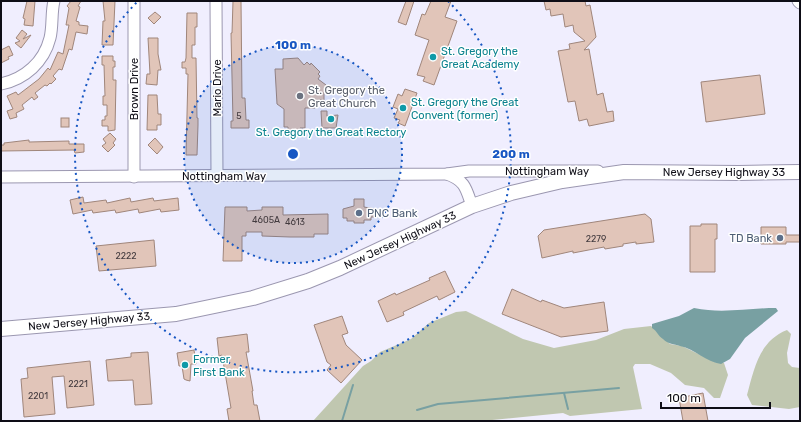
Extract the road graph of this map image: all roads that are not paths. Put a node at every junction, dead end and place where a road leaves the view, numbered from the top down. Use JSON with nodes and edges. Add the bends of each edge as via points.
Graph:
{"nodes":[{"id":1,"x":54,"y":1,"type":"edge"},
{"id":2,"x":134,"y":1,"type":"edge"},
{"id":3,"x":216,"y":1,"type":"edge"},
{"id":4,"x":1,"y":84,"type":"edge"},
{"id":5,"x":624,"y":172,"type":"junction"},
{"id":6,"x":800,"y":172,"type":"edge"},
{"id":7,"x":446,"y":174,"type":"junction"},
{"id":8,"x":134,"y":176,"type":"junction"},
{"id":9,"x":217,"y":176,"type":"junction"},
{"id":10,"x":1,"y":177,"type":"edge"},
{"id":11,"x":472,"y":206,"type":"junction"},
{"id":12,"x":1,"y":329,"type":"edge"}],
"edges":[{"from":1,"to":4,"type":"street","via":[[50,38],[43,56],[27,73]]},
{"from":2,"to":8,"type":"street","name":"Brown Drive"},
{"from":3,"to":9,"type":"street","name":"Mario Drive"},
{"from":5,"to":6,"type":"main road","name":"New Jersey Highway 33"},
{"from":5,"to":7,"type":"street","name":"Nottingham Way","via":[[469,171]]},
{"from":5,"to":11,"type":"main road","name":"New Jersey Highway 33","via":[[537,186]]},
{"from":7,"to":9,"type":"street","name":"Nottingham Way"},
{"from":7,"to":11,"type":"street","via":[[462,182]]},
{"from":8,"to":9,"type":"street","name":"Nottingham Way"},
{"from":8,"to":10,"type":"street","name":"Nottingham Way"},
{"from":11,"to":12,"type":"main road","name":"New Jersey Highway 33","via":[[340,268],[253,298],[176,314]]}]}
